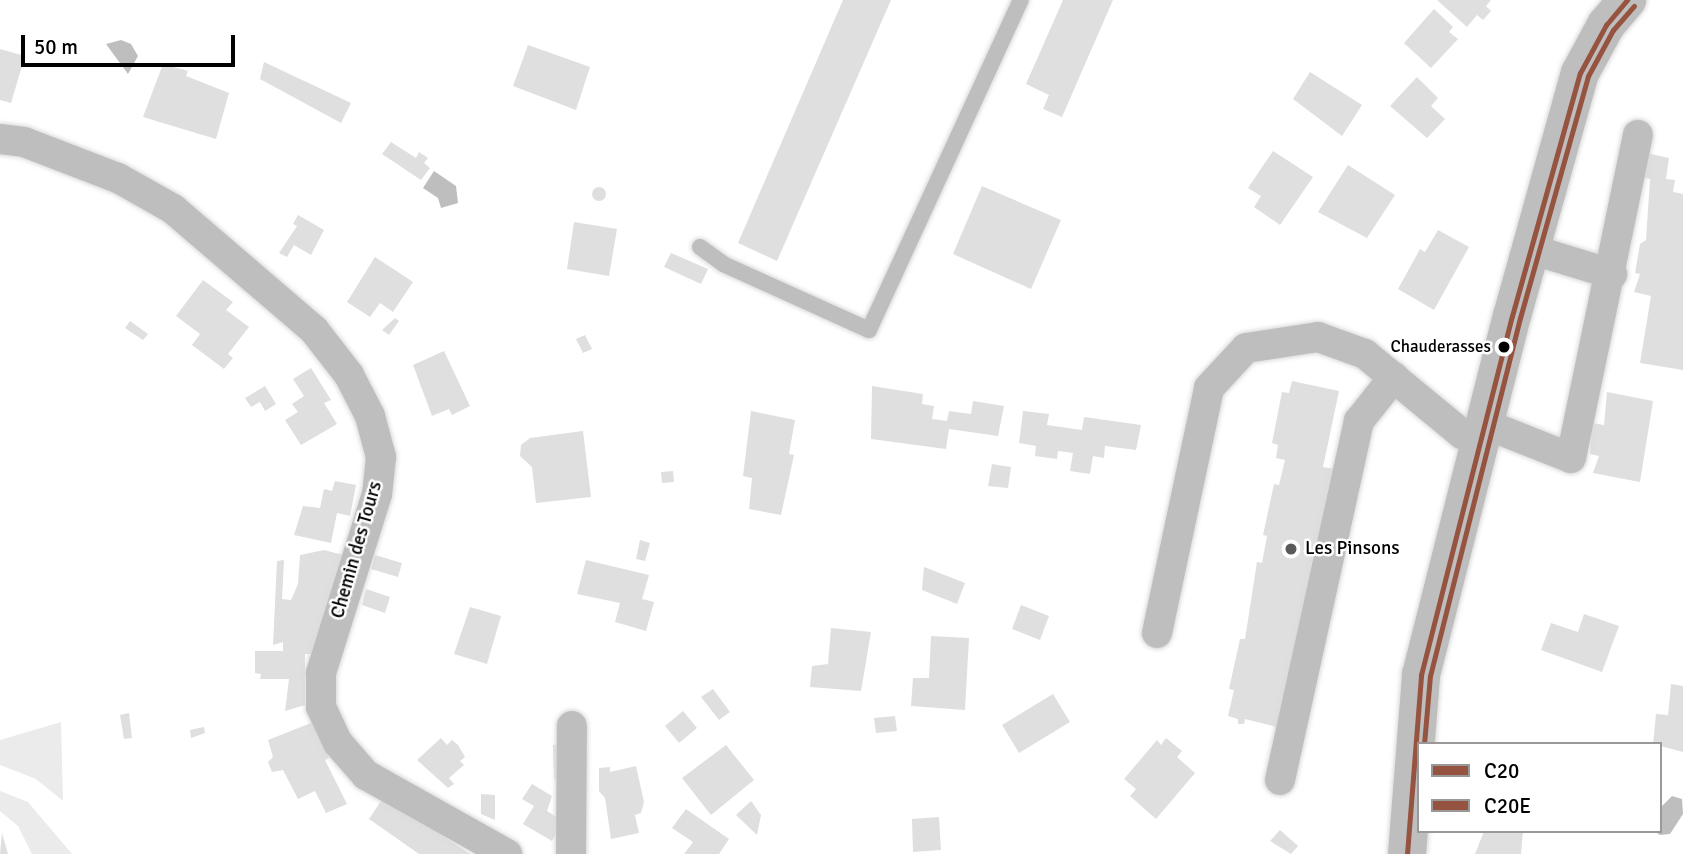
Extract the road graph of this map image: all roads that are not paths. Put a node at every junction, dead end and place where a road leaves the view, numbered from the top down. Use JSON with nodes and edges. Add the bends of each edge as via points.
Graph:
{"nodes":[{"id":1,"x":1021,"y":0,"type":"edge"},
{"id":2,"x":1627,"y":0,"type":"edge"},
{"id":3,"x":1638,"y":135,"type":"dead end"},
{"id":4,"x":0,"y":139,"type":"edge"},
{"id":5,"x":700,"y":247,"type":"dead end"},
{"id":6,"x":1530,"y":249,"type":"junction"},
{"id":7,"x":1612,"y":274,"type":"junction"},
{"id":8,"x":1394,"y":377,"type":"junction"},
{"id":9,"x":1483,"y":431,"type":"junction"},
{"id":10,"x":1157,"y":633,"type":"dead end"},
{"id":11,"x":572,"y":726,"type":"dead end"},
{"id":12,"x":1280,"y":780,"type":"dead end"},
{"id":13,"x":507,"y":854,"type":"edge"},
{"id":14,"x":571,"y":854,"type":"edge"},
{"id":15,"x":1407,"y":854,"type":"edge"}],
"edges":[{"from":1,"to":5,"type":"lane","via":[[869,330],[723,264]]},
{"from":2,"to":6,"type":"main road","via":[[1606,25],[1580,73]]},
{"from":3,"to":7,"type":"street"},
{"from":4,"to":13,"type":"street","name":"Chemin des Tours","via":[[24,142],[118,178],[173,209],[314,330],[349,375],[370,416],[380,457],[376,494],[321,673],[321,707],[338,743],[366,775]]},
{"from":6,"to":7,"type":"street"},
{"from":6,"to":9,"type":"main road"},
{"from":7,"to":9,"type":"street","via":[[1571,458]]},
{"from":8,"to":9,"type":"street","via":[[1462,434]]},
{"from":8,"to":10,"type":"street","via":[[1365,354],[1318,337],[1246,348],[1209,388]]},
{"from":8,"to":12,"type":"street","via":[[1359,421]]},
{"from":9,"to":15,"type":"main road","via":[[1421,675]]},
{"from":11,"to":14,"type":"street"}]}
